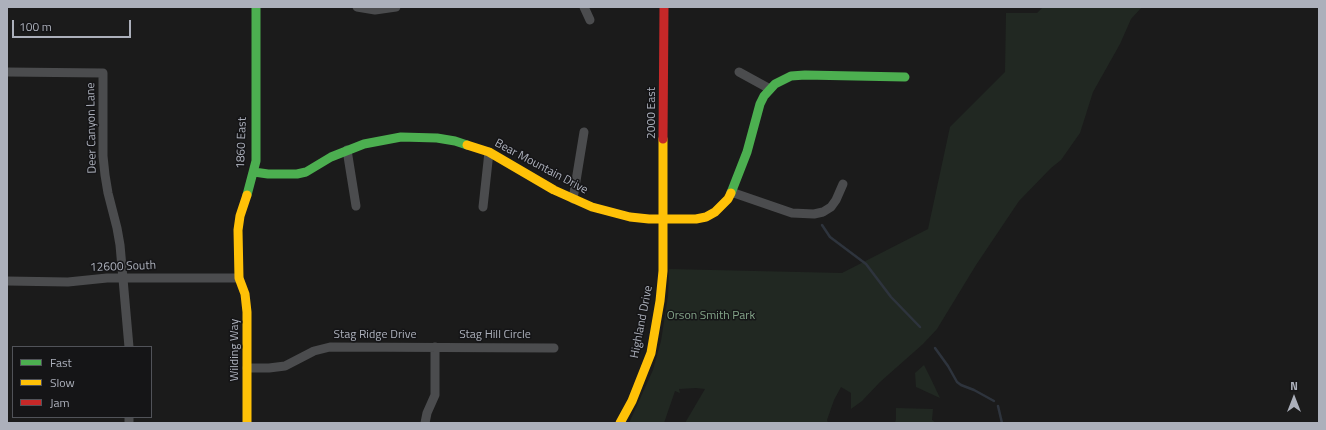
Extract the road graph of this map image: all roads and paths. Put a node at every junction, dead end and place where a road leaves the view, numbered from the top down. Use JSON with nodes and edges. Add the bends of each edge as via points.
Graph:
{"nodes":[{"id":1,"x":256,"y":7,"type":"edge"},
{"id":2,"x":357,"y":7,"type":"edge"},
{"id":3,"x":396,"y":7,"type":"edge"},
{"id":4,"x":584,"y":7,"type":"edge"},
{"id":5,"x":664,"y":7,"type":"edge"},
{"id":6,"x":590,"y":20,"type":"dead end"},
{"id":7,"x":7,"y":72,"type":"edge"},
{"id":8,"x":739,"y":72,"type":"dead end"},
{"id":9,"x":905,"y":77,"type":"dead end"},
{"id":10,"x":770,"y":89,"type":"junction"},
{"id":11,"x":584,"y":132,"type":"dead end"},
{"id":12,"x":347,"y":150,"type":"junction"},
{"id":13,"x":489,"y":152,"type":"junction"},
{"id":14,"x":254,"y":172,"type":"junction"},
{"id":15,"x":843,"y":184,"type":"dead end"},
{"id":16,"x":732,"y":192,"type":"junction"},
{"id":17,"x":573,"y":199,"type":"junction"},
{"id":18,"x":356,"y":206,"type":"dead end"},
{"id":19,"x":483,"y":207,"type":"dead end"},
{"id":20,"x":663,"y":219,"type":"junction"},
{"id":21,"x":123,"y":278,"type":"junction"},
{"id":22,"x":239,"y":278,"type":"junction"},
{"id":23,"x":7,"y":281,"type":"edge"},
{"id":24,"x":129,"y":346,"type":"edge"},
{"id":25,"x":436,"y":347,"type":"junction"},
{"id":26,"x":554,"y":348,"type":"dead end"},
{"id":27,"x":247,"y":368,"type":"junction"},
{"id":28,"x":247,"y":423,"type":"edge"},
{"id":29,"x":425,"y":423,"type":"edge"},
{"id":30,"x":620,"y":423,"type":"edge"}],
"edges":[{"from":1,"to":14,"type":"street","name":"1860 East"},
{"from":2,"to":3,"type":"street","via":[[375,10]]},
{"from":4,"to":6,"type":"street"},
{"from":5,"to":20,"type":"street","name":"2000 East"},
{"from":7,"to":21,"type":"street","name":"Deer Canyon Lane","via":[[103,72],[103,156],[108,194],[120,245]]},
{"from":8,"to":10,"type":"street"},
{"from":9,"to":10,"type":"street","name":"Bear Mountain Drive","via":[[798,75],[780,81]]},
{"from":10,"to":16,"type":"street","name":"Bear Mountain Drive","via":[[760,104],[753,133]]},
{"from":11,"to":17,"type":"street"},
{"from":12,"to":13,"type":"street","name":"Bear Mountain Drive","via":[[382,140],[419,136],[455,141]]},
{"from":12,"to":14,"type":"street","name":"Bear Mountain Drive","via":[[306,172]]},
{"from":12,"to":18,"type":"street"},
{"from":13,"to":17,"type":"street","name":"Bear Mountain Drive"},
{"from":13,"to":19,"type":"street"},
{"from":14,"to":22,"type":"street","name":"1860 East","via":[[239,223]]},
{"from":15,"to":16,"type":"street","via":[[831,207],[814,214],[792,213]]},
{"from":16,"to":20,"type":"street","name":"Bear Mountain Drive","via":[[715,212],[706,216],[696,219]]},
{"from":17,"to":20,"type":"street","name":"Bear Mountain Drive","via":[[630,217]]},
{"from":20,"to":30,"type":"street","name":"Highland Drive","via":[[663,271],[651,353],[632,402]]},
{"from":21,"to":22,"type":"street","name":"12600 South"},
{"from":21,"to":23,"type":"street","name":"12600 South","via":[[68,282]]},
{"from":21,"to":24,"type":"street"},
{"from":22,"to":27,"type":"street","name":"Wilding Way","via":[[247,308]]},
{"from":25,"to":26,"type":"street","name":"Stag Hill Circle"},
{"from":25,"to":27,"type":"street","name":"Stag Ridge Drive","via":[[330,347],[314,351],[285,366]]},
{"from":25,"to":29,"type":"street","via":[[435,395]]},
{"from":27,"to":28,"type":"street","name":"Wilding Way"}]}
